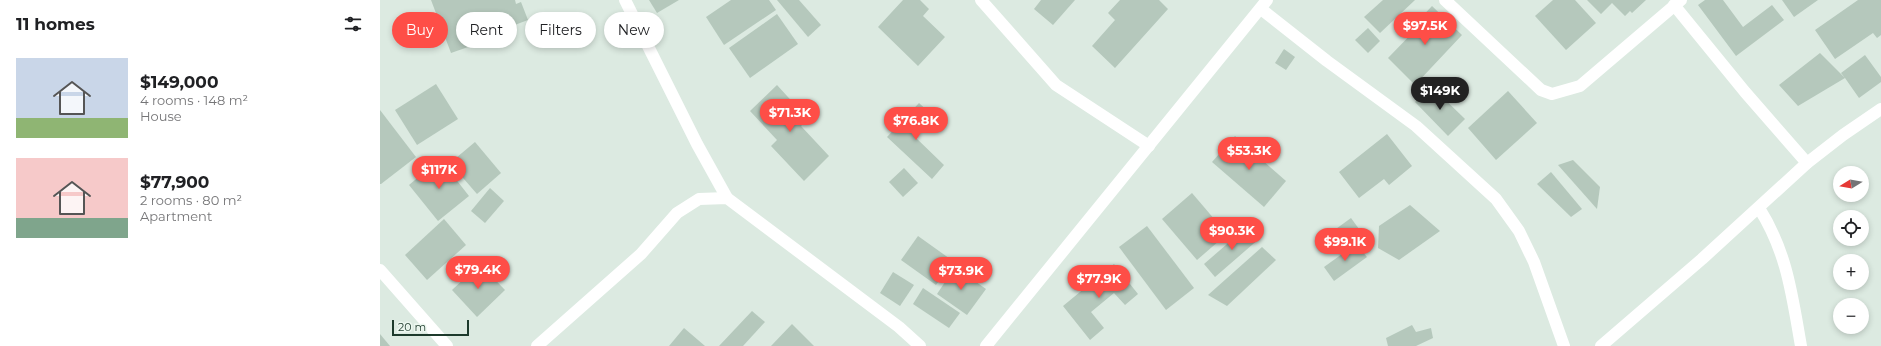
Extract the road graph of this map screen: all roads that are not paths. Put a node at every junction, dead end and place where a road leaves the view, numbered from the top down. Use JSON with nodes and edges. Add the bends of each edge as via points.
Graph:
{"nodes":[{"id":1,"x":625,"y":0,"type":"edge"},
{"id":2,"x":981,"y":0,"type":"edge"},
{"id":3,"x":1445,"y":0,"type":"edge"},
{"id":4,"x":1677,"y":3,"type":"edge"},
{"id":5,"x":1264,"y":4,"type":"edge"},
{"id":6,"x":1881,"y":109,"type":"edge"},
{"id":7,"x":1149,"y":146,"type":"junction"},
{"id":8,"x":1807,"y":163,"type":"junction"},
{"id":9,"x":727,"y":198,"type":"junction"},
{"id":10,"x":1759,"y":208,"type":"junction"},
{"id":11,"x":380,"y":270,"type":"edge"},
{"id":12,"x":446,"y":346,"type":"edge"},
{"id":13,"x":537,"y":346,"type":"edge"},
{"id":14,"x":920,"y":346,"type":"edge"},
{"id":15,"x":986,"y":346,"type":"edge"},
{"id":16,"x":1564,"y":346,"type":"edge"},
{"id":17,"x":1601,"y":346,"type":"edge"},
{"id":18,"x":1800,"y":346,"type":"edge"}],
"edges":[{"from":1,"to":9,"type":"street"},
{"from":2,"to":7,"type":"street","via":[[1056,85]]},
{"from":3,"to":4,"type":"street","via":[[1541,90],[1552,94],[1580,86]]},
{"from":4,"to":8,"type":"street","via":[[1745,92]]},
{"from":5,"to":7,"type":"street"},
{"from":5,"to":16,"type":"street","via":[[1328,61],[1416,126],[1496,199],[1519,231],[1534,262]]},
{"from":6,"to":8,"type":"street"},
{"from":7,"to":15,"type":"street"},
{"from":8,"to":10,"type":"street"},
{"from":9,"to":13,"type":"street","via":[[699,200],[677,213],[640,254]]},
{"from":9,"to":14,"type":"street","via":[[899,327]]},
{"from":10,"to":17,"type":"street"},
{"from":10,"to":18,"type":"street","via":[[1770,225],[1786,264]]},
{"from":11,"to":12,"type":"street"}]}
